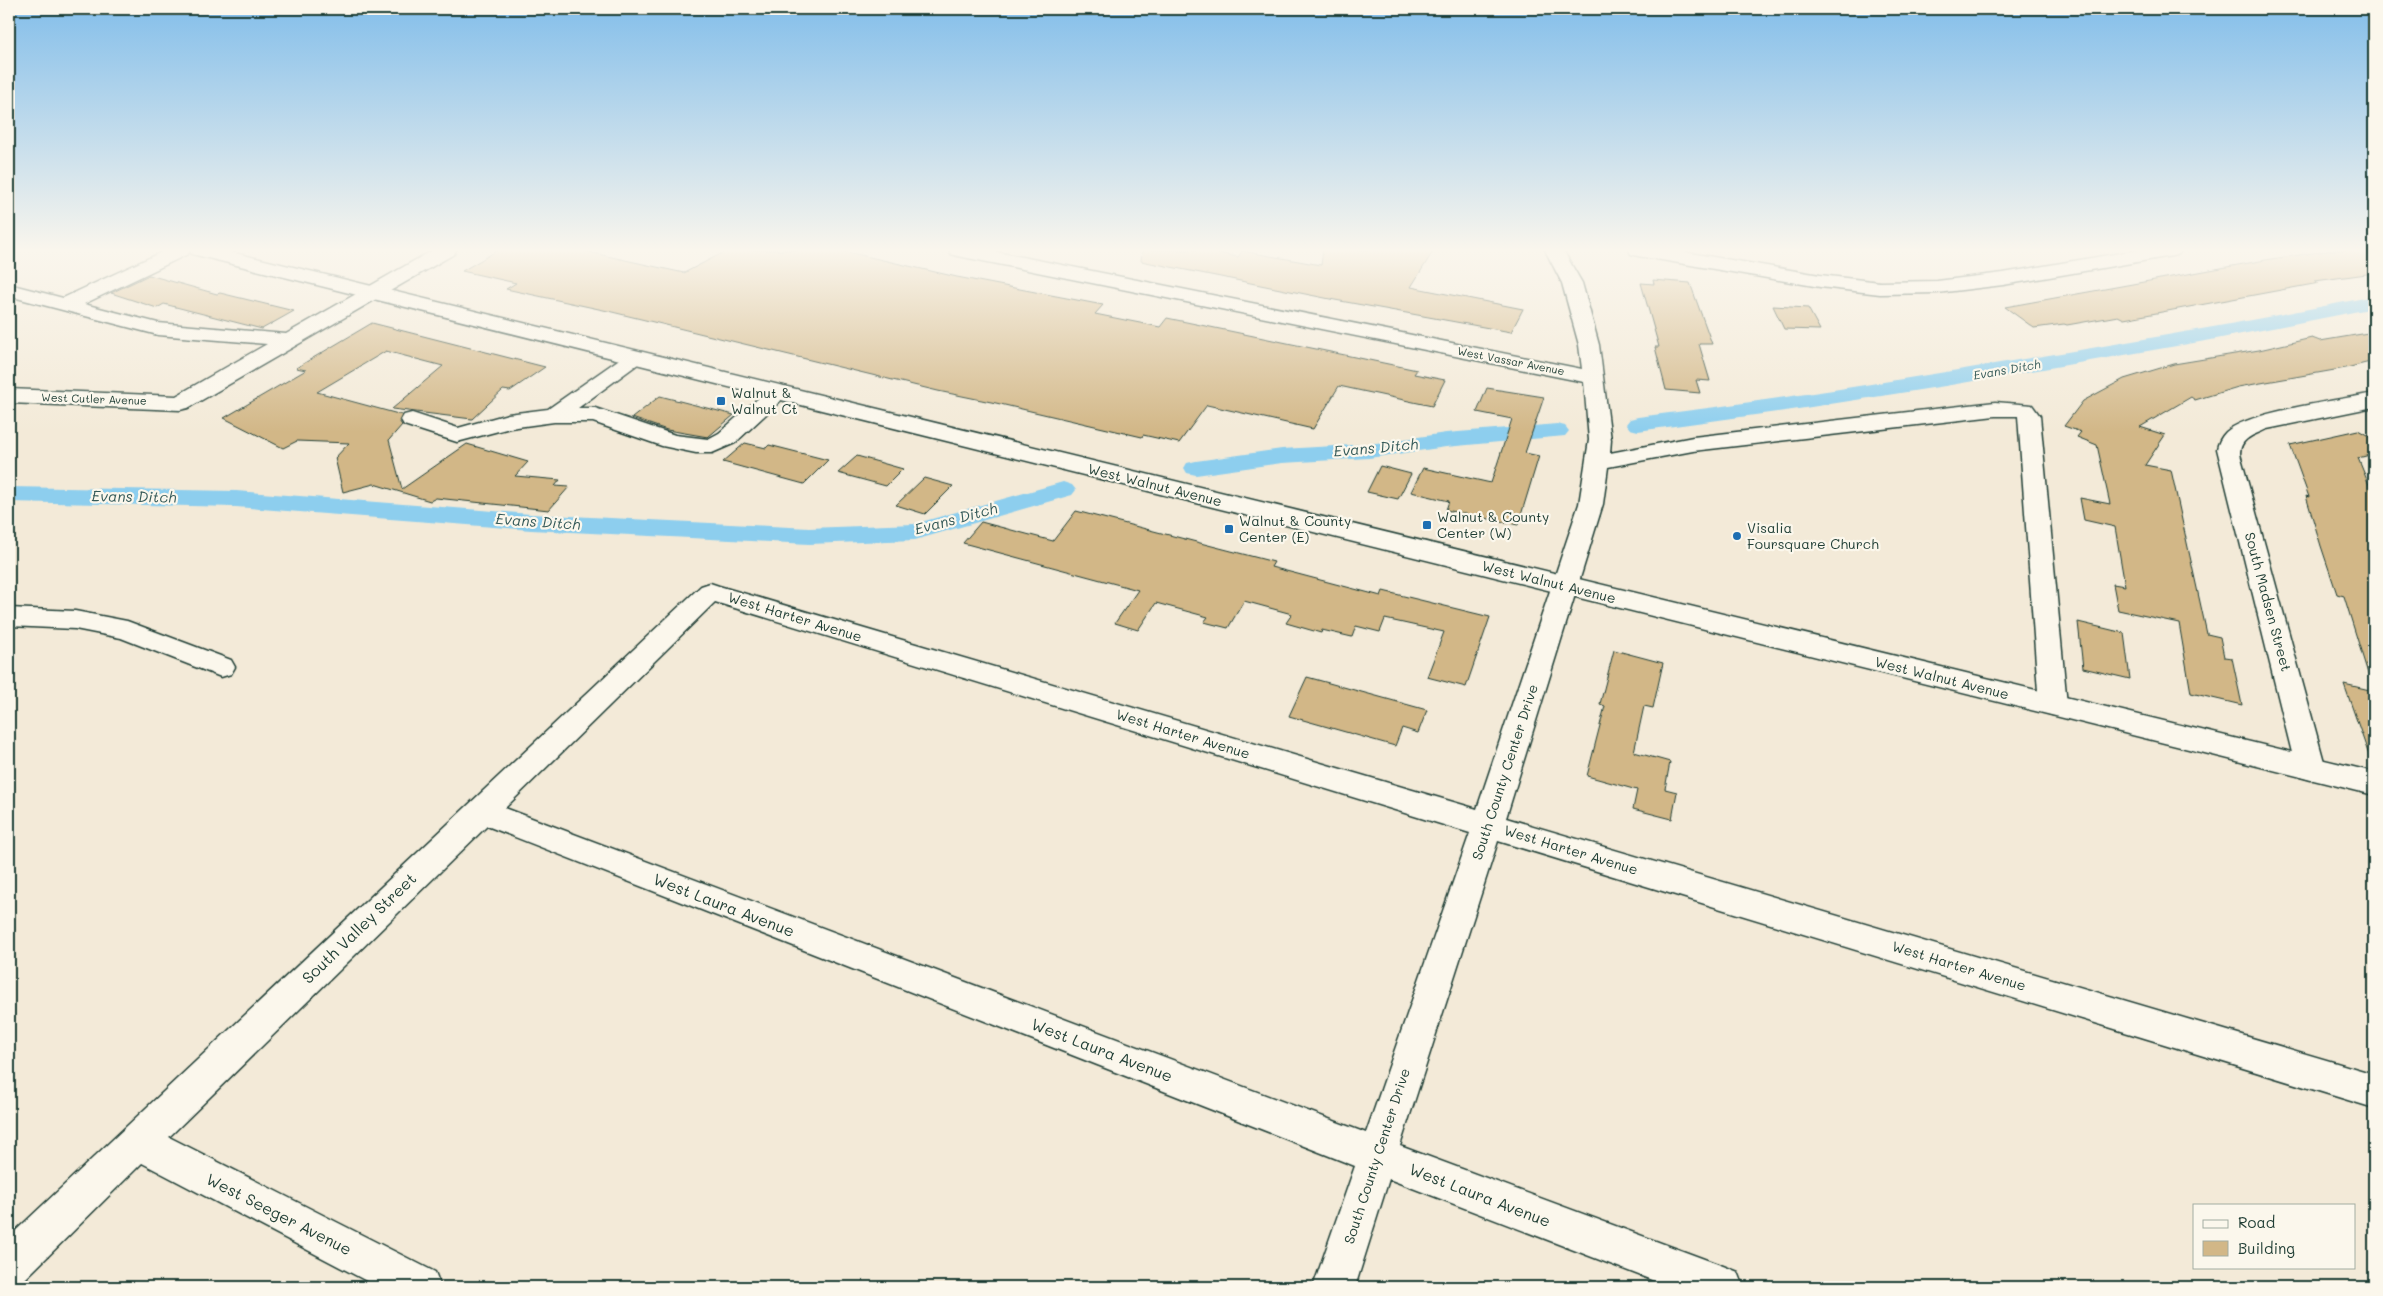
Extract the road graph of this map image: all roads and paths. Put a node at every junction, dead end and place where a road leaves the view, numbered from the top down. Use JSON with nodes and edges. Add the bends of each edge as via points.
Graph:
{"nodes":[{"id":1,"x":86,"y":310,"type":"edge"},
{"id":2,"x":341,"y":310,"type":"edge"},
{"id":3,"x":443,"y":310,"type":"edge"},
{"id":4,"x":1259,"y":310,"type":"edge"},
{"id":5,"x":1580,"y":310,"type":"edge"},
{"id":6,"x":289,"y":340,"type":"junction"},
{"id":7,"x":635,"y":357,"type":"junction"},
{"id":8,"x":1594,"y":378,"type":"junction"},
{"id":9,"x":779,"y":392,"type":"junction"},
{"id":10,"x":9,"y":396,"type":"edge"},
{"id":11,"x":2374,"y":400,"type":"edge"},
{"id":12,"x":554,"y":415,"type":"junction"},
{"id":13,"x":412,"y":420,"type":"dead end"},
{"id":14,"x":1597,"y":462,"type":"junction"},
{"id":15,"x":1565,"y":586,"type":"junction"},
{"id":16,"x":710,"y":592,"type":"joint"},
{"id":17,"x":9,"y":617,"type":"edge"},
{"id":18,"x":221,"y":667,"type":"dead end"},
{"id":19,"x":2053,"y":705,"type":"junction"},
{"id":20,"x":2311,"y":769,"type":"junction"},
{"id":21,"x":2374,"y":784,"type":"edge"},
{"id":22,"x":481,"y":811,"type":"junction"},
{"id":23,"x":1488,"y":826,"type":"junction"},
{"id":24,"x":2374,"y":1091,"type":"edge"},
{"id":25,"x":138,"y":1141,"type":"junction"},
{"id":26,"x":1377,"y":1156,"type":"junction"},
{"id":27,"x":9,"y":1265,"type":"edge"},
{"id":28,"x":420,"y":1287,"type":"edge"},
{"id":29,"x":1334,"y":1287,"type":"edge"},
{"id":30,"x":1723,"y":1287,"type":"edge"}],
"edges":[{"from":1,"to":6,"type":"street","via":[[158,329]]},
{"from":2,"to":6,"type":"street"},
{"from":3,"to":7,"type":"street","name":"West Walnut Avenue"},
{"from":4,"to":8,"type":"street","name":"West Vassar Avenue"},
{"from":5,"to":8,"type":"street","name":"South County Center Drive"},
{"from":6,"to":10,"type":"street","name":"West Cutler Avenue","via":[[180,403]]},
{"from":7,"to":9,"type":"street","name":"West Walnut Avenue"},
{"from":7,"to":12,"type":"street"},
{"from":8,"to":14,"type":"street","name":"South County Center Drive","via":[[1600,440]]},
{"from":9,"to":12,"type":"street","via":[[726,438],[712,446],[670,441],[595,416]]},
{"from":9,"to":15,"type":"street","name":"West Walnut Avenue"},
{"from":11,"to":20,"type":"street","name":"South Madsen Street","via":[[2256,424],[2234,437],[2228,445]]},
{"from":12,"to":13,"type":"street","via":[[504,422],[457,435]]},
{"from":14,"to":15,"type":"street","name":"South County Center Drive","via":[[1591,504]]},
{"from":14,"to":19,"type":"street","via":[[1694,444],[1995,409],[2024,410],[2029,416]]},
{"from":15,"to":19,"type":"street","name":"West Walnut Avenue"},
{"from":15,"to":23,"type":"street","name":"South County Center Drive"},
{"from":16,"to":22,"type":"street","name":"South Valley Street"},
{"from":16,"to":23,"type":"street","name":"West Harter Avenue"},
{"from":17,"to":18,"type":"street","via":[[75,620],[127,630]]},
{"from":19,"to":20,"type":"street","name":"West Walnut Avenue"},
{"from":20,"to":21,"type":"street","name":"West Walnut Avenue"},
{"from":22,"to":25,"type":"street","name":"South Valley Street"},
{"from":22,"to":26,"type":"street","name":"West Laura Avenue"},
{"from":23,"to":24,"type":"street","name":"West Harter Avenue"},
{"from":23,"to":26,"type":"street","name":"South County Center Drive"},
{"from":25,"to":27,"type":"street","name":"South Valley Street"},
{"from":25,"to":28,"type":"street","name":"West Seeger Avenue"},
{"from":26,"to":29,"type":"street","name":"South County Center Drive"},
{"from":26,"to":30,"type":"street","name":"West Laura Avenue"}]}
